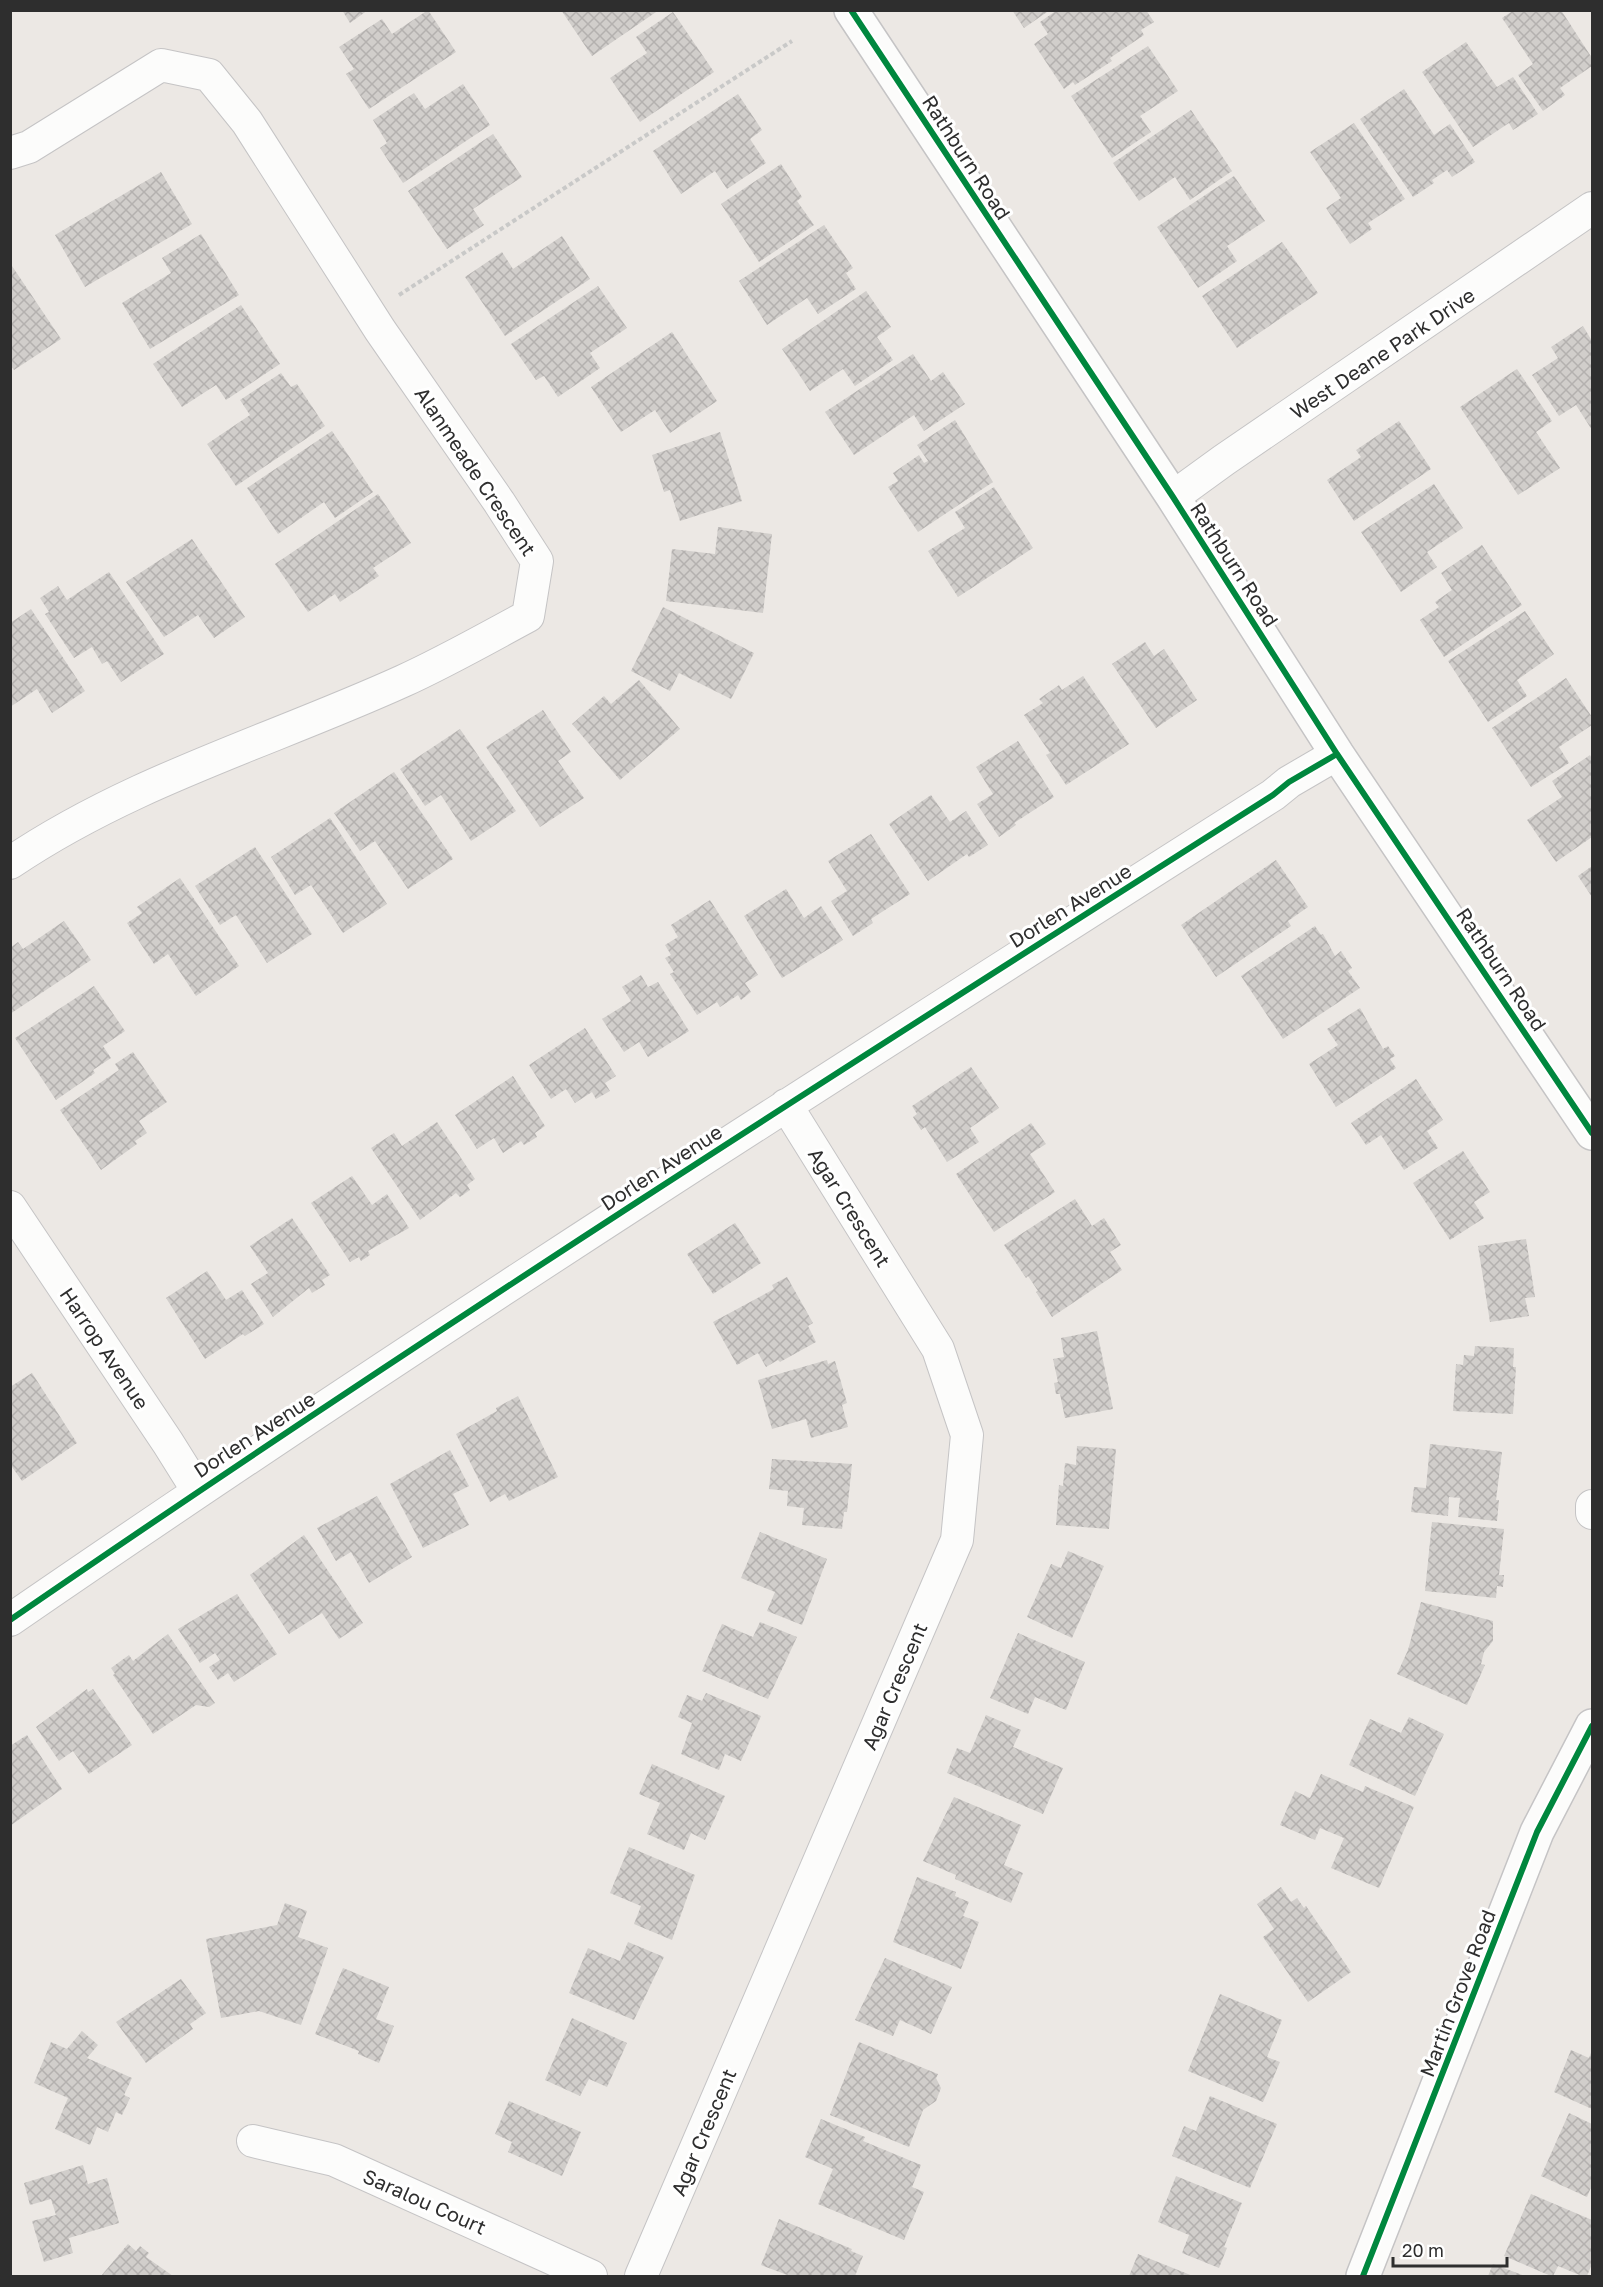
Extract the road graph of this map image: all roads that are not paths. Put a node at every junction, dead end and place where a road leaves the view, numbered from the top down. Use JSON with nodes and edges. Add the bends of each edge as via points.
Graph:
{"nodes":[{"id":1,"x":851,"y":10,"type":"edge"},
{"id":2,"x":10,"y":153,"type":"edge"},
{"id":3,"x":1593,"y":208,"type":"edge"},
{"id":4,"x":1173,"y":497,"type":"junction"},
{"id":5,"x":1337,"y":754,"type":"junction"},
{"id":6,"x":10,"y":863,"type":"edge"},
{"id":7,"x":786,"y":1105,"type":"junction"},
{"id":8,"x":1593,"y":1133,"type":"edge"},
{"id":9,"x":10,"y":1207,"type":"edge"},
{"id":10,"x":198,"y":1491,"type":"junction"},
{"id":11,"x":10,"y":1620,"type":"edge"},
{"id":12,"x":1593,"y":1726,"type":"edge"},
{"id":13,"x":253,"y":2140,"type":"dead end"},
{"id":14,"x":591,"y":2277,"type":"edge"},
{"id":15,"x":641,"y":2277,"type":"edge"},
{"id":16,"x":1363,"y":2277,"type":"edge"}],
"edges":[{"from":1,"to":4,"type":"street","name":"Rathburn Road"},
{"from":2,"to":6,"type":"street","name":"Alanmeade Crescent","via":[[30,147],[161,65],[209,75],[247,122],[370,314],[537,561],[528,616],[403,681],[93,813]]},
{"from":3,"to":4,"type":"street","name":"West Deane Park Drive"},
{"from":4,"to":5,"type":"street","name":"Rathburn Road"},
{"from":5,"to":7,"type":"street","name":"Dorlen Avenue"},
{"from":5,"to":8,"type":"street","name":"Rathburn Road"},
{"from":7,"to":10,"type":"street","name":"Dorlen Avenue"},
{"from":7,"to":15,"type":"street","name":"Agar Crescent","via":[[939,1348],[967,1435],[957,1540]]},
{"from":9,"to":10,"type":"street","name":"Harrop Avenue"},
{"from":10,"to":11,"type":"street","name":"Dorlen Avenue"},
{"from":12,"to":16,"type":"street","name":"Martin Grove Road","via":[[1538,1832]]},
{"from":13,"to":14,"type":"street","name":"Saralou Court","via":[[334,2160]]}]}
